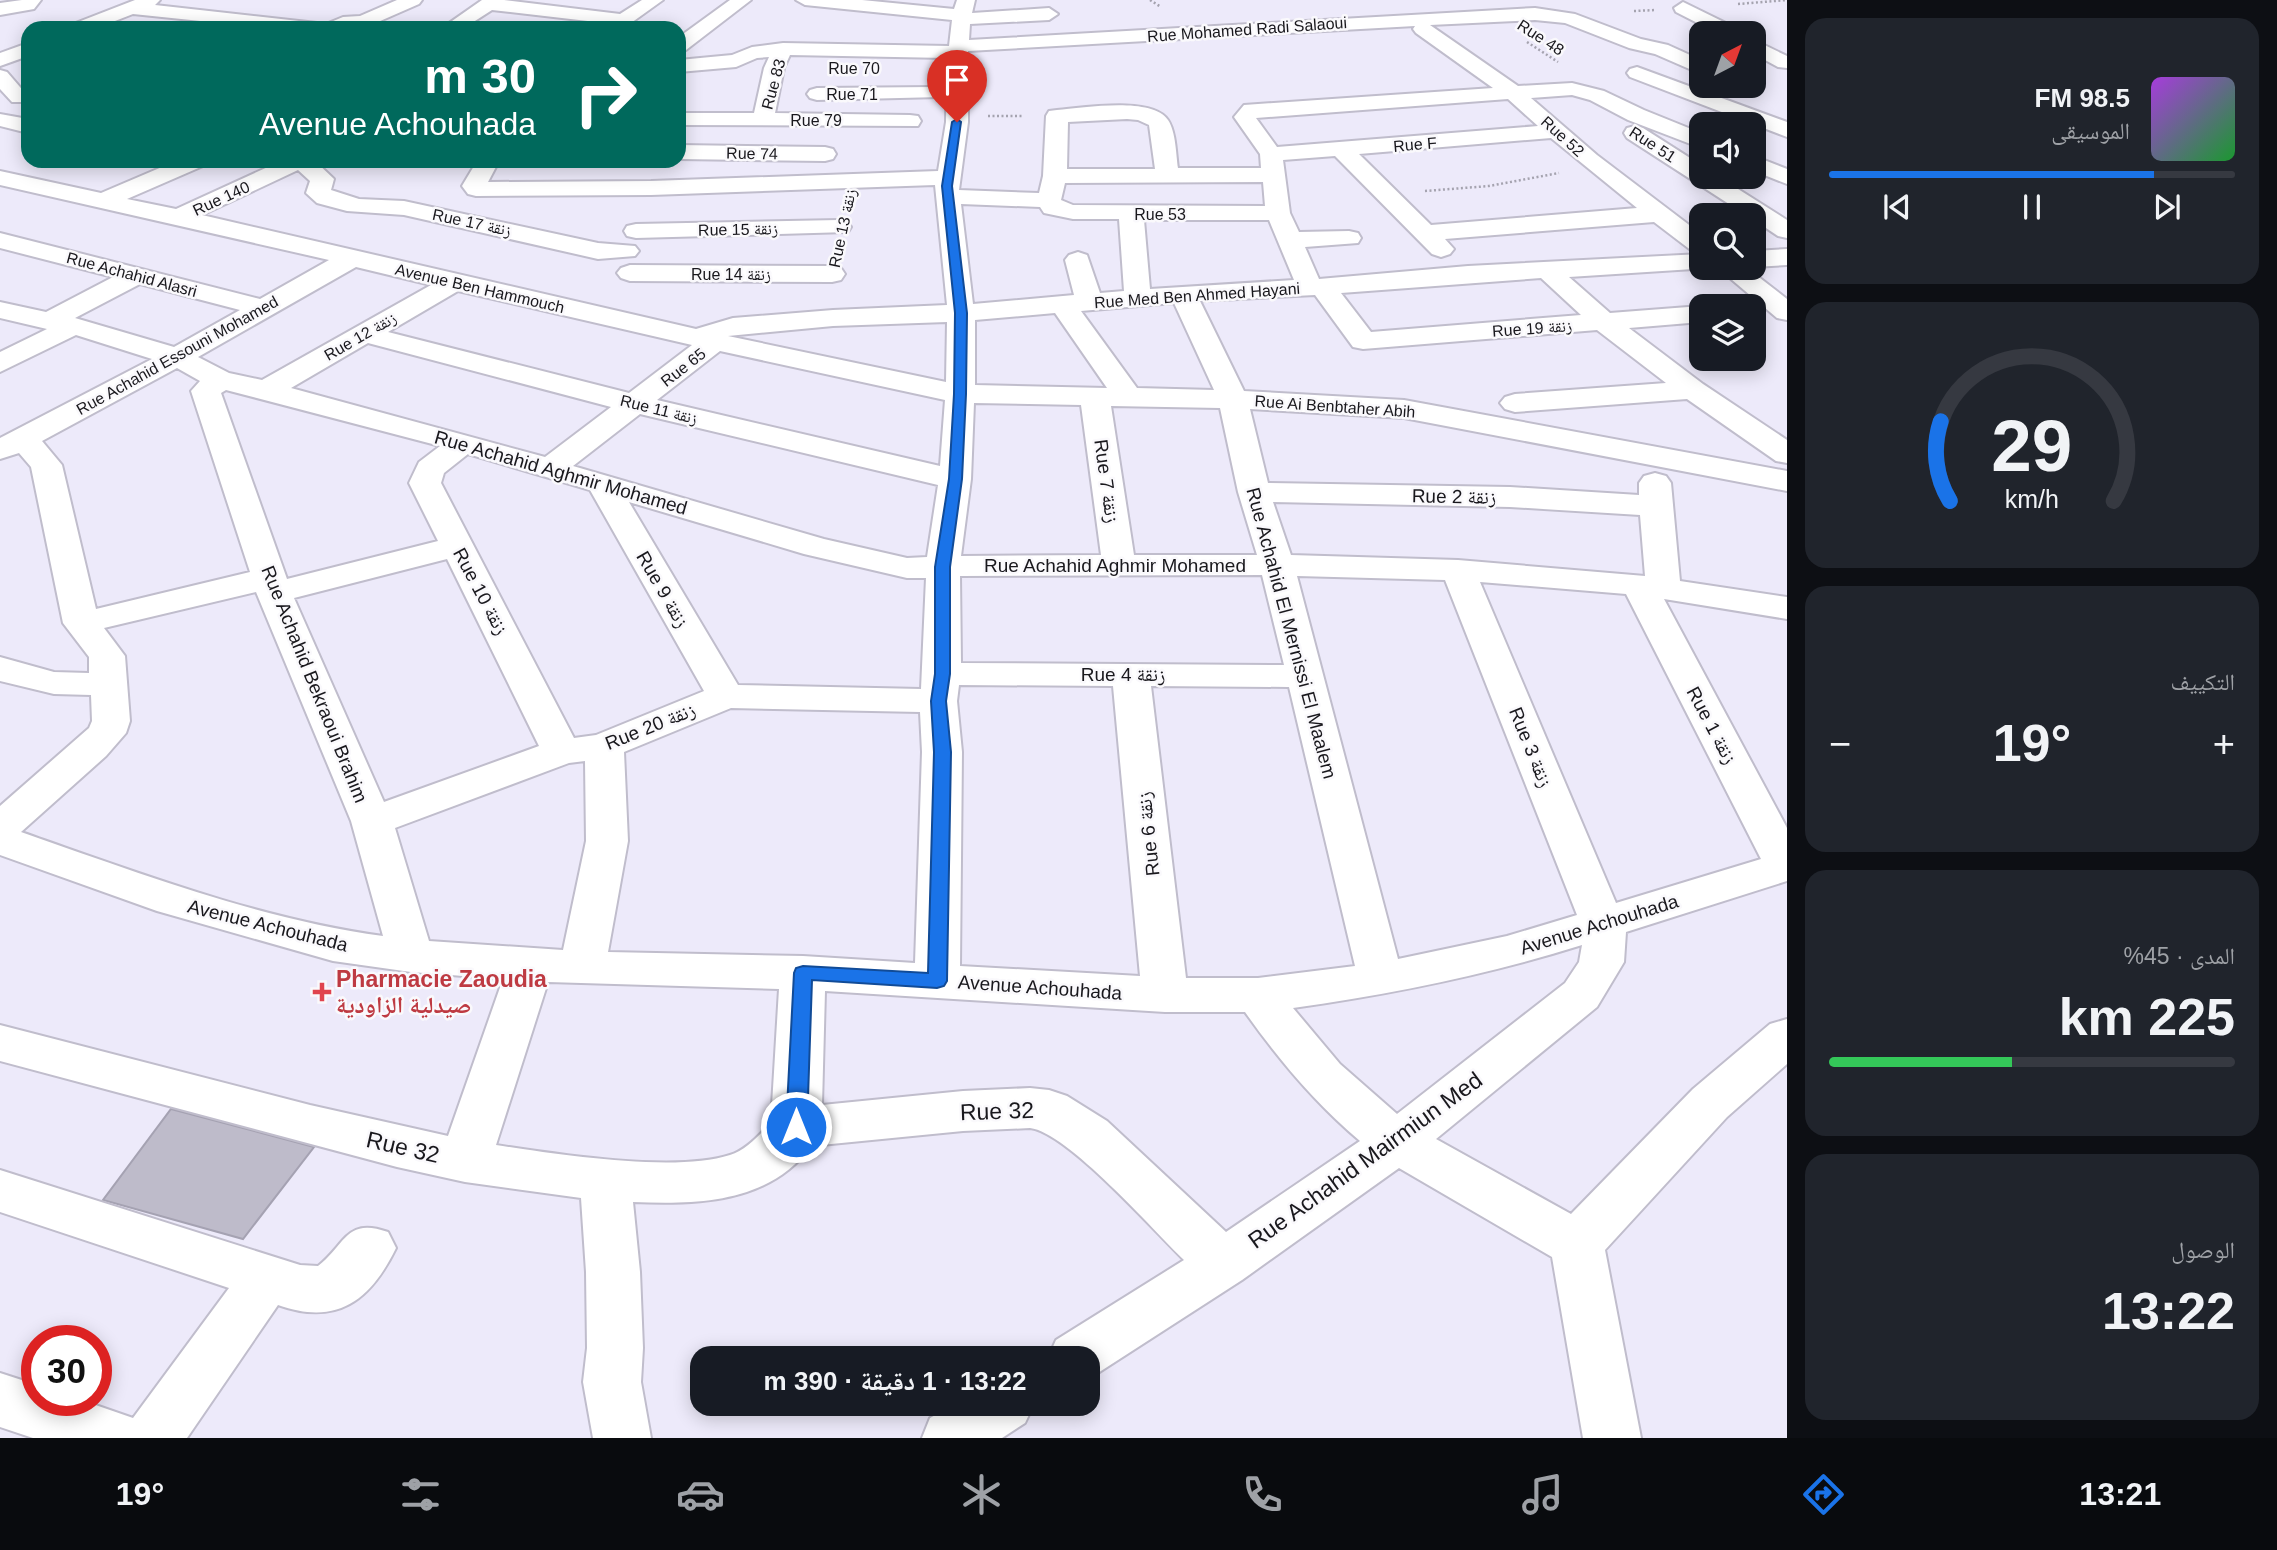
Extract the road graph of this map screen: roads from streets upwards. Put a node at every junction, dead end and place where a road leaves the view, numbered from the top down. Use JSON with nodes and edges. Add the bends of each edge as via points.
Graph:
{"nodes":[{"id":1,"x":151,"y":0,"type":"edge"},
{"id":2,"x":413,"y":0,"type":"edge"},
{"id":3,"x":654,"y":0,"type":"edge"},
{"id":4,"x":742,"y":0,"type":"edge"},
{"id":5,"x":814,"y":0,"type":"edge"},
{"id":6,"x":32,"y":2,"type":"edge"},
{"id":7,"x":491,"y":2,"type":"edge"},
{"id":8,"x":253,"y":4,"type":"dead end"},
{"id":9,"x":341,"y":4,"type":"dead end"},
{"id":10,"x":554,"y":5,"type":"edge"},
{"id":11,"x":131,"y":8,"type":"junction"},
{"id":12,"x":1683,"y":8,"type":"dead end"},
{"id":13,"x":0,"y":9,"type":"edge"},
{"id":14,"x":390,"y":11,"type":"junction"},
{"id":15,"x":1070,"y":13,"type":"dead end"},
{"id":16,"x":1608,"y":13,"type":"dead end"},
{"id":17,"x":190,"y":14,"type":"junction"},
{"id":18,"x":223,"y":17,"type":"junction"},
{"id":19,"x":795,"y":17,"type":"dead end"},
{"id":20,"x":98,"y":21,"type":"edge"},
{"id":21,"x":174,"y":21,"type":"edge"},
{"id":22,"x":258,"y":21,"type":"edge"},
{"id":23,"x":364,"y":21,"type":"edge"},
{"id":24,"x":467,"y":21,"type":"edge"},
{"id":25,"x":608,"y":21,"type":"edge"},
{"id":26,"x":622,"y":21,"type":"edge"},
{"id":27,"x":1708,"y":21,"type":"edge"},
{"id":28,"x":1423,"y":29,"type":"dead end"},
{"id":29,"x":866,"y":31,"type":"dead end"},
{"id":30,"x":957,"y":34,"type":"edge"},
{"id":31,"x":781,"y":40,"type":"junction"},
{"id":32,"x":686,"y":41,"type":"edge"},
{"id":33,"x":1661,"y":50,"type":"junction"},
{"id":34,"x":21,"y":52,"type":"edge"},
{"id":35,"x":1766,"y":52,"type":"edge"},
{"id":36,"x":0,"y":60,"type":"edge"},
{"id":37,"x":1689,"y":63,"type":"edge"},
{"id":38,"x":1786,"y":63,"type":"edge"},
{"id":39,"x":1766,"y":64,"type":"edge"},
{"id":40,"x":774,"y":68,"type":"junction"},
{"id":41,"x":686,"y":73,"type":"edge"},
{"id":42,"x":1637,"y":74,"type":"dead end"},
{"id":43,"x":0,"y":76,"type":"edge"},
{"id":44,"x":695,"y":81,"type":"junction"},
{"id":45,"x":1512,"y":92,"type":"junction"},
{"id":46,"x":934,"y":93,"type":"dead end"},
{"id":47,"x":783,"y":94,"type":"junction"},
{"id":48,"x":21,"y":98,"type":"edge"},
{"id":49,"x":21,"y":100,"type":"edge"},
{"id":50,"x":686,"y":102,"type":"edge"},
{"id":51,"x":1326,"y":104,"type":"junction"},
{"id":52,"x":1636,"y":115,"type":"junction"},
{"id":53,"x":0,"y":119,"type":"edge"},
{"id":54,"x":686,"y":119,"type":"edge"},
{"id":55,"x":763,"y":120,"type":"junction"},
{"id":56,"x":833,"y":121,"type":"junction"},
{"id":57,"x":910,"y":121,"type":"dead end"},
{"id":58,"x":21,"y":124,"type":"edge"},
{"id":59,"x":1787,"y":130,"type":"edge"},
{"id":60,"x":1559,"y":131,"type":"junction"},
{"id":61,"x":1346,"y":134,"type":"junction"},
{"id":62,"x":1689,"y":136,"type":"edge"},
{"id":63,"x":686,"y":152,"type":"edge"},
{"id":64,"x":825,"y":155,"type":"junction"},
{"id":65,"x":1671,"y":156,"type":"junction"},
{"id":66,"x":1609,"y":161,"type":"junction"},
{"id":67,"x":1273,"y":165,"type":"junction"},
{"id":68,"x":179,"y":168,"type":"edge"},
{"id":69,"x":286,"y":168,"type":"edge"},
{"id":70,"x":310,"y":168,"type":"edge"},
{"id":71,"x":484,"y":168,"type":"edge"},
{"id":72,"x":1766,"y":168,"type":"edge"},
{"id":73,"x":657,"y":174,"type":"edge"},
{"id":74,"x":1168,"y":175,"type":"junction"},
{"id":75,"x":1787,"y":177,"type":"edge"},
{"id":76,"x":1689,"y":179,"type":"edge"},
{"id":77,"x":12,"y":180,"type":"edge"},
{"id":78,"x":853,"y":181,"type":"junction"},
{"id":79,"x":819,"y":183,"type":"junction"},
{"id":80,"x":949,"y":186,"type":"junction"},
{"id":81,"x":1052,"y":189,"type":"junction"},
{"id":82,"x":1694,"y":189,"type":"edge"},
{"id":83,"x":1700,"y":189,"type":"edge"},
{"id":84,"x":0,"y":195,"type":"edge"},
{"id":85,"x":104,"y":200,"type":"junction"},
{"id":86,"x":1650,"y":208,"type":"junction"},
{"id":87,"x":1278,"y":213,"type":"junction"},
{"id":88,"x":1131,"y":214,"type":"junction"},
{"id":89,"x":179,"y":217,"type":"junction"},
{"id":90,"x":839,"y":227,"type":"junction"},
{"id":91,"x":1787,"y":231,"type":"edge"},
{"id":92,"x":1423,"y":233,"type":"junction"},
{"id":93,"x":359,"y":236,"type":"junction"},
{"id":94,"x":1689,"y":237,"type":"edge"},
{"id":95,"x":1349,"y":238,"type":"dead end"},
{"id":96,"x":0,"y":240,"type":"edge"},
{"id":97,"x":1291,"y":240,"type":"junction"},
{"id":98,"x":631,"y":252,"type":"junction"},
{"id":99,"x":1787,"y":257,"type":"edge"},
{"id":100,"x":1766,"y":258,"type":"edge"},
{"id":101,"x":1078,"y":260,"type":"dead end"},
{"id":102,"x":1689,"y":263,"type":"edge"},
{"id":103,"x":1547,"y":270,"type":"junction"},
{"id":104,"x":832,"y":274,"type":"junction"},
{"id":105,"x":1468,"y":274,"type":"junction"},
{"id":106,"x":135,"y":276,"type":"junction"},
{"id":107,"x":1743,"y":280,"type":"edge"},
{"id":108,"x":453,"y":283,"type":"junction"},
{"id":109,"x":1316,"y":287,"type":"junction"},
{"id":110,"x":1183,"y":295,"type":"junction"},
{"id":111,"x":1138,"y":299,"type":"junction"},
{"id":112,"x":1076,"y":303,"type":"junction"},
{"id":113,"x":264,"y":309,"type":"junction"},
{"id":114,"x":1773,"y":309,"type":"edge"},
{"id":115,"x":0,"y":310,"type":"edge"},
{"id":116,"x":961,"y":313,"type":"junction"},
{"id":117,"x":1689,"y":315,"type":"edge"},
{"id":118,"x":605,"y":318,"type":"junction"},
{"id":119,"x":833,"y":318,"type":"junction"},
{"id":120,"x":62,"y":323,"type":"junction"},
{"id":121,"x":1605,"y":323,"type":"junction"},
{"id":122,"x":364,"y":334,"type":"junction"},
{"id":123,"x":705,"y":340,"type":"junction"},
{"id":124,"x":177,"y":357,"type":"junction"},
{"id":125,"x":0,"y":363,"type":"edge"},
{"id":126,"x":220,"y":380,"type":"junction"},
{"id":127,"x":266,"y":390,"type":"junction"},
{"id":128,"x":1693,"y":390,"type":"junction"},
{"id":129,"x":960,"y":394,"type":"junction"},
{"id":130,"x":1096,"y":397,"type":"junction"},
{"id":131,"x":1130,"y":399,"type":"junction"},
{"id":132,"x":1233,"y":399,"type":"junction"},
{"id":133,"x":1516,"y":403,"type":"dead end"},
{"id":134,"x":636,"y":404,"type":"junction"},
{"id":135,"x":463,"y":443,"type":"junction"},
{"id":136,"x":12,"y":444,"type":"edge"},
{"id":137,"x":1787,"y":454,"type":"edge"},
{"id":138,"x":1656,"y":456,"type":"junction"},
{"id":139,"x":552,"y":467,"type":"junction"},
{"id":140,"x":956,"y":479,"type":"junction"},
{"id":141,"x":1787,"y":481,"type":"edge"},
{"id":142,"x":601,"y":482,"type":"junction"},
{"id":143,"x":1254,"y":492,"type":"junction"},
{"id":144,"x":1655,"y":506,"type":"junction"},
{"id":145,"x":458,"y":546,"type":"junction"},
{"id":146,"x":1119,"y":565,"type":"junction"},
{"id":147,"x":1277,"y":565,"type":"junction"},
{"id":148,"x":943,"y":567,"type":"junction"},
{"id":149,"x":1458,"y":570,"type":"junction"},
{"id":150,"x":272,"y":585,"type":"junction"},
{"id":151,"x":1651,"y":587,"type":"junction"},
{"id":152,"x":1787,"y":608,"type":"edge"},
{"id":153,"x":81,"y":623,"type":"junction"},
{"id":154,"x":0,"y":668,"type":"edge"},
{"id":155,"x":1131,"y":674,"type":"junction"},
{"id":156,"x":1304,"y":676,"type":"junction"},
{"id":157,"x":110,"y":682,"type":"junction"},
{"id":158,"x":940,"y":687,"type":"junction"},
{"id":159,"x":726,"y":696,"type":"junction"},
{"id":160,"x":604,"y":746,"type":"junction"},
{"id":161,"x":562,"y":751,"type":"junction"},
{"id":162,"x":372,"y":821,"type":"junction"},
{"id":163,"x":0,"y":828,"type":"edge"},
{"id":164,"x":0,"y":840,"type":"edge"},
{"id":165,"x":1786,"y":866,"type":"edge"},
{"id":166,"x":1604,"y":924,"type":"junction"},
{"id":167,"x":411,"y":956,"type":"junction"},
{"id":168,"x":531,"y":964,"type":"junction"},
{"id":169,"x":583,"y":968,"type":"junction"},
{"id":170,"x":803,"y":973,"type":"junction"},
{"id":171,"x":1381,"y":979,"type":"junction"},
{"id":172,"x":937,"y":981,"type":"junction"},
{"id":173,"x":1165,"y":995,"type":"junction"},
{"id":174,"x":1258,"y":995,"type":"junction"},
{"id":175,"x":1787,"y":1037,"type":"edge"},
{"id":176,"x":0,"y":1043,"type":"edge"},
{"id":177,"x":796,"y":1127,"type":"junction"},
{"id":178,"x":1397,"y":1142,"type":"junction"},
{"id":179,"x":465,"y":1161,"type":"junction"},
{"id":180,"x":605,"y":1179,"type":"junction"},
{"id":181,"x":0,"y":1191,"type":"edge"},
{"id":182,"x":1577,"y":1244,"type":"junction"},
{"id":183,"x":369,"y":1248,"type":"dead end"},
{"id":184,"x":1223,"y":1264,"type":"junction"},
{"id":185,"x":265,"y":1276,"type":"junction"},
{"id":186,"x":1095,"y":1346,"type":"edge"},
{"id":187,"x":0,"y":1400,"type":"edge"},
{"id":188,"x":986,"y":1416,"type":"edge"},
{"id":189,"x":113,"y":1438,"type":"edge"},
{"id":190,"x":153,"y":1438,"type":"edge"},
{"id":191,"x":622,"y":1438,"type":"edge"},
{"id":192,"x":951,"y":1438,"type":"edge"},
{"id":193,"x":1612,"y":1438,"type":"edge"}],
"edges":[{"from":1,"to":11,"type":"street"},
{"from":2,"to":14,"type":"street"},
{"from":3,"to":26,"type":"street"},
{"from":4,"to":32,"type":"street"},
{"from":5,"to":19,"type":"street"},
{"from":5,"to":30,"type":"street"},
{"from":6,"to":13,"type":"street"},
{"from":7,"to":10,"type":"street"},
{"from":7,"to":24,"type":"street"},
{"from":8,"to":18,"type":"street"},
{"from":9,"to":14,"type":"street"},
{"from":10,"to":25,"type":"street"},
{"from":11,"to":17,"type":"street"},
{"from":11,"to":20,"type":"street"},
{"from":12,"to":27,"type":"street"},
{"from":14,"to":23,"type":"street"},
{"from":15,"to":30,"type":"street"},
{"from":16,"to":33,"type":"street","via":[[1657,41]]},
{"from":17,"to":18,"type":"street"},
{"from":17,"to":21,"type":"street"},
{"from":18,"to":22,"type":"street"},
{"from":28,"to":45,"type":"street","name":"Rue 52"},
{"from":29,"to":30,"type":"street","name":"Rue Mohamed Radi Salaoui"},
{"from":30,"to":31,"type":"street"},
{"from":30,"to":33,"type":"street","name":"Rue Mohamed Radi Salaoui","via":[[1535,14],[1569,18]]},
{"from":30,"to":40,"type":"street","name":"Rue 70"},
{"from":30,"to":80,"type":"street","via":[[957,117]]},
{"from":31,"to":40,"type":"street","name":"Rue 83"},
{"from":31,"to":44,"type":"street"},
{"from":33,"to":37,"type":"street"},
{"from":34,"to":36,"type":"street"},
{"from":35,"to":38,"type":"street"},
{"from":38,"to":39,"type":"street"},
{"from":40,"to":47,"type":"street","name":"Rue 83"},
{"from":41,"to":44,"type":"street"},
{"from":42,"to":59,"type":"street"},
{"from":43,"to":48,"type":"street"},
{"from":44,"to":50,"type":"street"},
{"from":45,"to":51,"type":"street"},
{"from":45,"to":52,"type":"street","via":[[1579,90]]},
{"from":45,"to":60,"type":"street","name":"Rue 52"},
{"from":46,"to":47,"type":"street","name":"Rue 71"},
{"from":47,"to":55,"type":"street","name":"Rue 83"},
{"from":49,"to":53,"type":"street"},
{"from":51,"to":61,"type":"street"},
{"from":51,"to":67,"type":"street","via":[[1249,112],[1245,117]]},
{"from":52,"to":62,"type":"street"},
{"from":52,"to":65,"type":"street","name":"Rue 51","via":[[1620,122]]},
{"from":53,"to":58,"type":"street"},
{"from":54,"to":55,"type":"street","name":"Rue 79"},
{"from":55,"to":56,"type":"street","name":"Rue 79"},
{"from":56,"to":57,"type":"street","name":"Rue 79"},
{"from":56,"to":64,"type":"street"},
{"from":60,"to":61,"type":"street","name":"Rue F","via":[[1377,148]]},
{"from":60,"to":66,"type":"street","name":"Rue 52"},
{"from":61,"to":67,"type":"street","name":"Rue F"},
{"from":61,"to":92,"type":"street","via":[[1381,192]]},
{"from":63,"to":64,"type":"street","name":"Rue 74"},
{"from":64,"to":79,"type":"street"},
{"from":65,"to":66,"type":"street"},
{"from":65,"to":76,"type":"street","name":"Rue 51"},
{"from":66,"to":86,"type":"street","name":"Rue 52"},
{"from":67,"to":74,"type":"street"},
{"from":67,"to":87,"type":"street"},
{"from":68,"to":85,"type":"street"},
{"from":69,"to":89,"type":"street","name":"Rue 140"},
{"from":70,"to":93,"type":"street","name":"Rue 17 زنقة","via":[[322,178],[318,193]]},
{"from":71,"to":73,"type":"street","via":[[476,189]]},
{"from":72,"to":75,"type":"street"},
{"from":73,"to":79,"type":"street"},
{"from":73,"to":98,"type":"street"},
{"from":74,"to":81,"type":"street"},
{"from":74,"to":81,"type":"street","via":[[1158,120],[1139,113],[1057,116]]},
{"from":77,"to":84,"type":"street"},
{"from":77,"to":85,"type":"street","name":"Avenue Ben Hammouch"},
{"from":78,"to":79,"type":"street"},
{"from":78,"to":80,"type":"street"},
{"from":78,"to":90,"type":"street","name":"Rue 13 زنقة"},
{"from":80,"to":81,"type":"street"},
{"from":80,"to":116,"type":"street"},
{"from":81,"to":88,"type":"street","name":"Rue 53","via":[[1050,207],[1061,211]]},
{"from":82,"to":86,"type":"street"},
{"from":83,"to":91,"type":"street","name":"Rue 51","via":[[1735,197]]},
{"from":85,"to":89,"type":"street","name":"Avenue Ben Hammouch"},
{"from":86,"to":92,"type":"street"},
{"from":86,"to":94,"type":"street","name":"Rue 52"},
{"from":87,"to":88,"type":"street","name":"Rue 53"},
{"from":87,"to":97,"type":"street"},
{"from":88,"to":111,"type":"street"},
{"from":89,"to":93,"type":"street","name":"Avenue Ben Hammouch"},
{"from":90,"to":98,"type":"street","name":"Rue 15 زنقة"},
{"from":90,"to":104,"type":"street","name":"Rue 13 زنقة"},
{"from":92,"to":105,"type":"street"},
{"from":93,"to":98,"type":"street","name":"Rue 17 زنقة","via":[[404,208],[598,251]]},
{"from":93,"to":108,"type":"street","name":"Avenue Ben Hammouch"},
{"from":93,"to":113,"type":"street","name":"Rue Achahid Essouni Mohamed"},
{"from":95,"to":97,"type":"street"},
{"from":96,"to":106,"type":"street","name":"Rue Achahid Alasri"},
{"from":97,"to":109,"type":"street"},
{"from":98,"to":104,"type":"street","name":"Rue 14 زنقة"},
{"from":98,"to":118,"type":"street"},
{"from":99,"to":100,"type":"street"},
{"from":101,"to":112,"type":"street"},
{"from":102,"to":103,"type":"street","name":"Rue Med Ben Ahmed Hayani"},
{"from":103,"to":105,"type":"street","name":"Rue Med Ben Ahmed Hayani"},
{"from":103,"to":121,"type":"street"},
{"from":104,"to":119,"type":"street","name":"Rue 13 زنقة"},
{"from":105,"to":109,"type":"street","name":"Rue Med Ben Ahmed Hayani"},
{"from":106,"to":113,"type":"street","name":"Rue Achahid Alasri"},
{"from":106,"to":120,"type":"street"},
{"from":107,"to":114,"type":"street"},
{"from":108,"to":118,"type":"street","name":"Avenue Ben Hammouch"},
{"from":108,"to":122,"type":"street","name":"Rue 12 زنقة"},
{"from":109,"to":110,"type":"street","name":"Rue Med Ben Ahmed Hayani"},
{"from":109,"to":121,"type":"street","name":"Rue 19 زنقة","via":[[1363,341]]},
{"from":110,"to":111,"type":"street","name":"Rue Med Ben Ahmed Hayani"},
{"from":110,"to":132,"type":"street","name":"Rue Achahid El Mernissi El Maalem"},
{"from":111,"to":112,"type":"street","name":"Rue Med Ben Ahmed Hayani"},
{"from":112,"to":116,"type":"street","name":"Rue Med Ben Ahmed Hayani"},
{"from":112,"to":131,"type":"street"},
{"from":113,"to":124,"type":"street","name":"Rue Achahid Essouni Mohamed"},
{"from":115,"to":120,"type":"street","name":"Rue Achahid Aghmir Mohamed"},
{"from":116,"to":119,"type":"street","name":"Rue Med Ben Ahmed Hayani"},
{"from":116,"to":129,"type":"street"},
{"from":117,"to":121,"type":"street","name":"Rue 19 زنقة"},
{"from":118,"to":123,"type":"street","name":"Avenue Ben Hammouch"},
{"from":119,"to":123,"type":"street","name":"Rue Med Ben Ahmed Hayani","via":[[733,326]]},
{"from":120,"to":124,"type":"street","name":"Rue Achahid Aghmir Mohamed"},
{"from":120,"to":125,"type":"street"},
{"from":121,"to":128,"type":"street"},
{"from":122,"to":127,"type":"street","name":"Rue 12 زنقة"},
{"from":122,"to":134,"type":"street","name":"Rue 11 زنقة"},
{"from":123,"to":129,"type":"street","name":"Avenue Ben Hammouch"},
{"from":123,"to":134,"type":"street","name":"Rue 65"},
{"from":124,"to":126,"type":"street","name":"Rue Achahid Aghmir Mohamed"},
{"from":124,"to":136,"type":"street","name":"Rue Achahid Essouni Mohamed"},
{"from":126,"to":127,"type":"street","name":"Rue Achahid Aghmir Mohamed"},
{"from":126,"to":150,"type":"street","name":"Rue Achahid Bekraoui Brahim","via":[[206,391]]},
{"from":127,"to":135,"type":"street","name":"Rue Achahid Aghmir Mohamed"},
{"from":128,"to":133,"type":"street"},
{"from":128,"to":137,"type":"street"},
{"from":129,"to":130,"type":"street","name":"Rue Ai Benbtaher Abih"},
{"from":129,"to":140,"type":"street"},
{"from":130,"to":131,"type":"street","name":"Rue Ai Benbtaher Abih"},
{"from":130,"to":146,"type":"street","name":"Rue 7 زنقة"},
{"from":131,"to":132,"type":"street","name":"Rue Ai Benbtaher Abih"},
{"from":132,"to":138,"type":"street","name":"Rue Ai Benbtaher Abih","via":[[1404,409]]},
{"from":132,"to":143,"type":"street","name":"Rue Achahid El Mernissi El Maalem"},
{"from":134,"to":139,"type":"street","name":"Rue 65"},
{"from":134,"to":140,"type":"street","name":"Rue 11 زنقة"},
{"from":135,"to":139,"type":"street","name":"Rue Achahid Aghmir Mohamed"},
{"from":135,"to":145,"type":"street","name":"Rue 10 زنقة","via":[[425,477]]},
{"from":136,"to":153,"type":"street","via":[[46,465]]},
{"from":138,"to":141,"type":"street","name":"Rue Ai Benbtaher Abih"},
{"from":138,"to":144,"type":"street","name":"Rue 1 زنقة"},
{"from":139,"to":142,"type":"street","name":"Rue Achahid Aghmir Mohamed"},
{"from":140,"to":148,"type":"street"},
{"from":142,"to":148,"type":"street","name":"Rue Achahid Aghmir Mohamed","via":[[871,561],[907,568]]},
{"from":142,"to":159,"type":"street","name":"Rue 9 زنقة"},
{"from":143,"to":144,"type":"street","name":"Rue 2 زنقة"},
{"from":143,"to":147,"type":"street","name":"Rue Achahid El Mernissi El Maalem"},
{"from":144,"to":151,"type":"street","name":"Rue 1 زنقة"},
{"from":145,"to":150,"type":"street"},
{"from":145,"to":161,"type":"street","name":"Rue 10 زنقة"},
{"from":146,"to":147,"type":"street","name":"Rue Achahid Aghmir Mohamed"},
{"from":146,"to":148,"type":"street","name":"Rue Achahid Aghmir Mohamed"},
{"from":147,"to":149,"type":"street","name":"Rue Achahid Aghmir Mohamed"},
{"from":147,"to":156,"type":"street","name":"Rue Achahid El Mernissi El Maalem"},
{"from":148,"to":158,"type":"street"},
{"from":149,"to":151,"type":"street","name":"Rue Achahid Aghmir Mohamed"},
{"from":149,"to":166,"type":"street","name":"Rue 3 زنقة"},
{"from":150,"to":153,"type":"street"},
{"from":150,"to":162,"type":"street","name":"Rue Achahid Bekraoui Brahim"},
{"from":151,"to":152,"type":"street","name":"Rue Achahid Aghmir Mohamed"},
{"from":151,"to":165,"type":"street","name":"Rue 1 زنقة"},
{"from":153,"to":157,"type":"street","via":[[107,656]]},
{"from":154,"to":157,"type":"street","via":[[57,685]]},
{"from":155,"to":156,"type":"street","name":"Rue 4 زنقة"},
{"from":155,"to":158,"type":"street","name":"Rue 4 زنقة"},
{"from":155,"to":173,"type":"street","name":"Rue 6 زنقة"},
{"from":156,"to":171,"type":"street","name":"Rue Achahid El Mernissi El Maalem"},
{"from":157,"to":163,"type":"street","via":[[107,733]]},
{"from":158,"to":159,"type":"street","name":"Rue 20 زنقة"},
{"from":158,"to":172,"type":"street"},
{"from":159,"to":160,"type":"street","name":"Rue 20 زنقة"},
{"from":160,"to":161,"type":"street","name":"Rue 20 زنقة"},
{"from":160,"to":169,"type":"street","via":[[607,842]]},
{"from":161,"to":162,"type":"street","name":"Rue 20 زنقة"},
{"from":162,"to":167,"type":"street","name":"Rue Achahid Bekraoui Brahim"},
{"from":164,"to":167,"type":"street","name":"Avenue Achouhada","via":[[185,904],[333,945]]},
{"from":165,"to":166,"type":"street","name":"Avenue Achouhada"},
{"from":166,"to":171,"type":"street","name":"Avenue Achouhada","via":[[1508,952]]},
{"from":166,"to":178,"type":"street","name":"Rue Achahid Mairmiun Med","via":[[1602,965],[1581,995]]},
{"from":167,"to":168,"type":"street","name":"Avenue Achouhada"},
{"from":168,"to":169,"type":"street","name":"Avenue Achouhada"},
{"from":168,"to":179,"type":"street"},
{"from":169,"to":170,"type":"street","name":"Avenue Achouhada"},
{"from":170,"to":172,"type":"street","name":"Avenue Achouhada"},
{"from":170,"to":177,"type":"street"},
{"from":171,"to":174,"type":"street","name":"Avenue Achouhada"},
{"from":172,"to":173,"type":"street","name":"Avenue Achouhada"},
{"from":173,"to":174,"type":"street","name":"Avenue Achouhada"},
{"from":174,"to":178,"type":"street","via":[[1323,1077]]},
{"from":175,"to":182,"type":"street","via":[[1710,1103]]},
{"from":176,"to":179,"type":"street","name":"Rue 32"},
{"from":177,"to":180,"type":"street","name":"Rue 32","via":[[787,1142],[741,1173],[673,1182]]},
{"from":177,"to":184,"type":"street","name":"Rue 32","via":[[964,1111],[1049,1110],[1089,1135]]},
{"from":178,"to":182,"type":"street"},
{"from":178,"to":184,"type":"street","name":"Rue Achahid Mairmiun Med"},
{"from":179,"to":180,"type":"street","name":"Rue 32"},
{"from":180,"to":191,"type":"street","via":[[613,1272],[612,1382]]},
{"from":181,"to":185,"type":"street"},
{"from":182,"to":193,"type":"street"},
{"from":183,"to":185,"type":"street","via":[[344,1277],[324,1291],[300,1290]]},
{"from":184,"to":186,"type":"street","name":"Rue Achahid Mairmiun Med"},
{"from":185,"to":190,"type":"street"},
{"from":187,"to":189,"type":"street"},
{"from":188,"to":192,"type":"street"}]}
